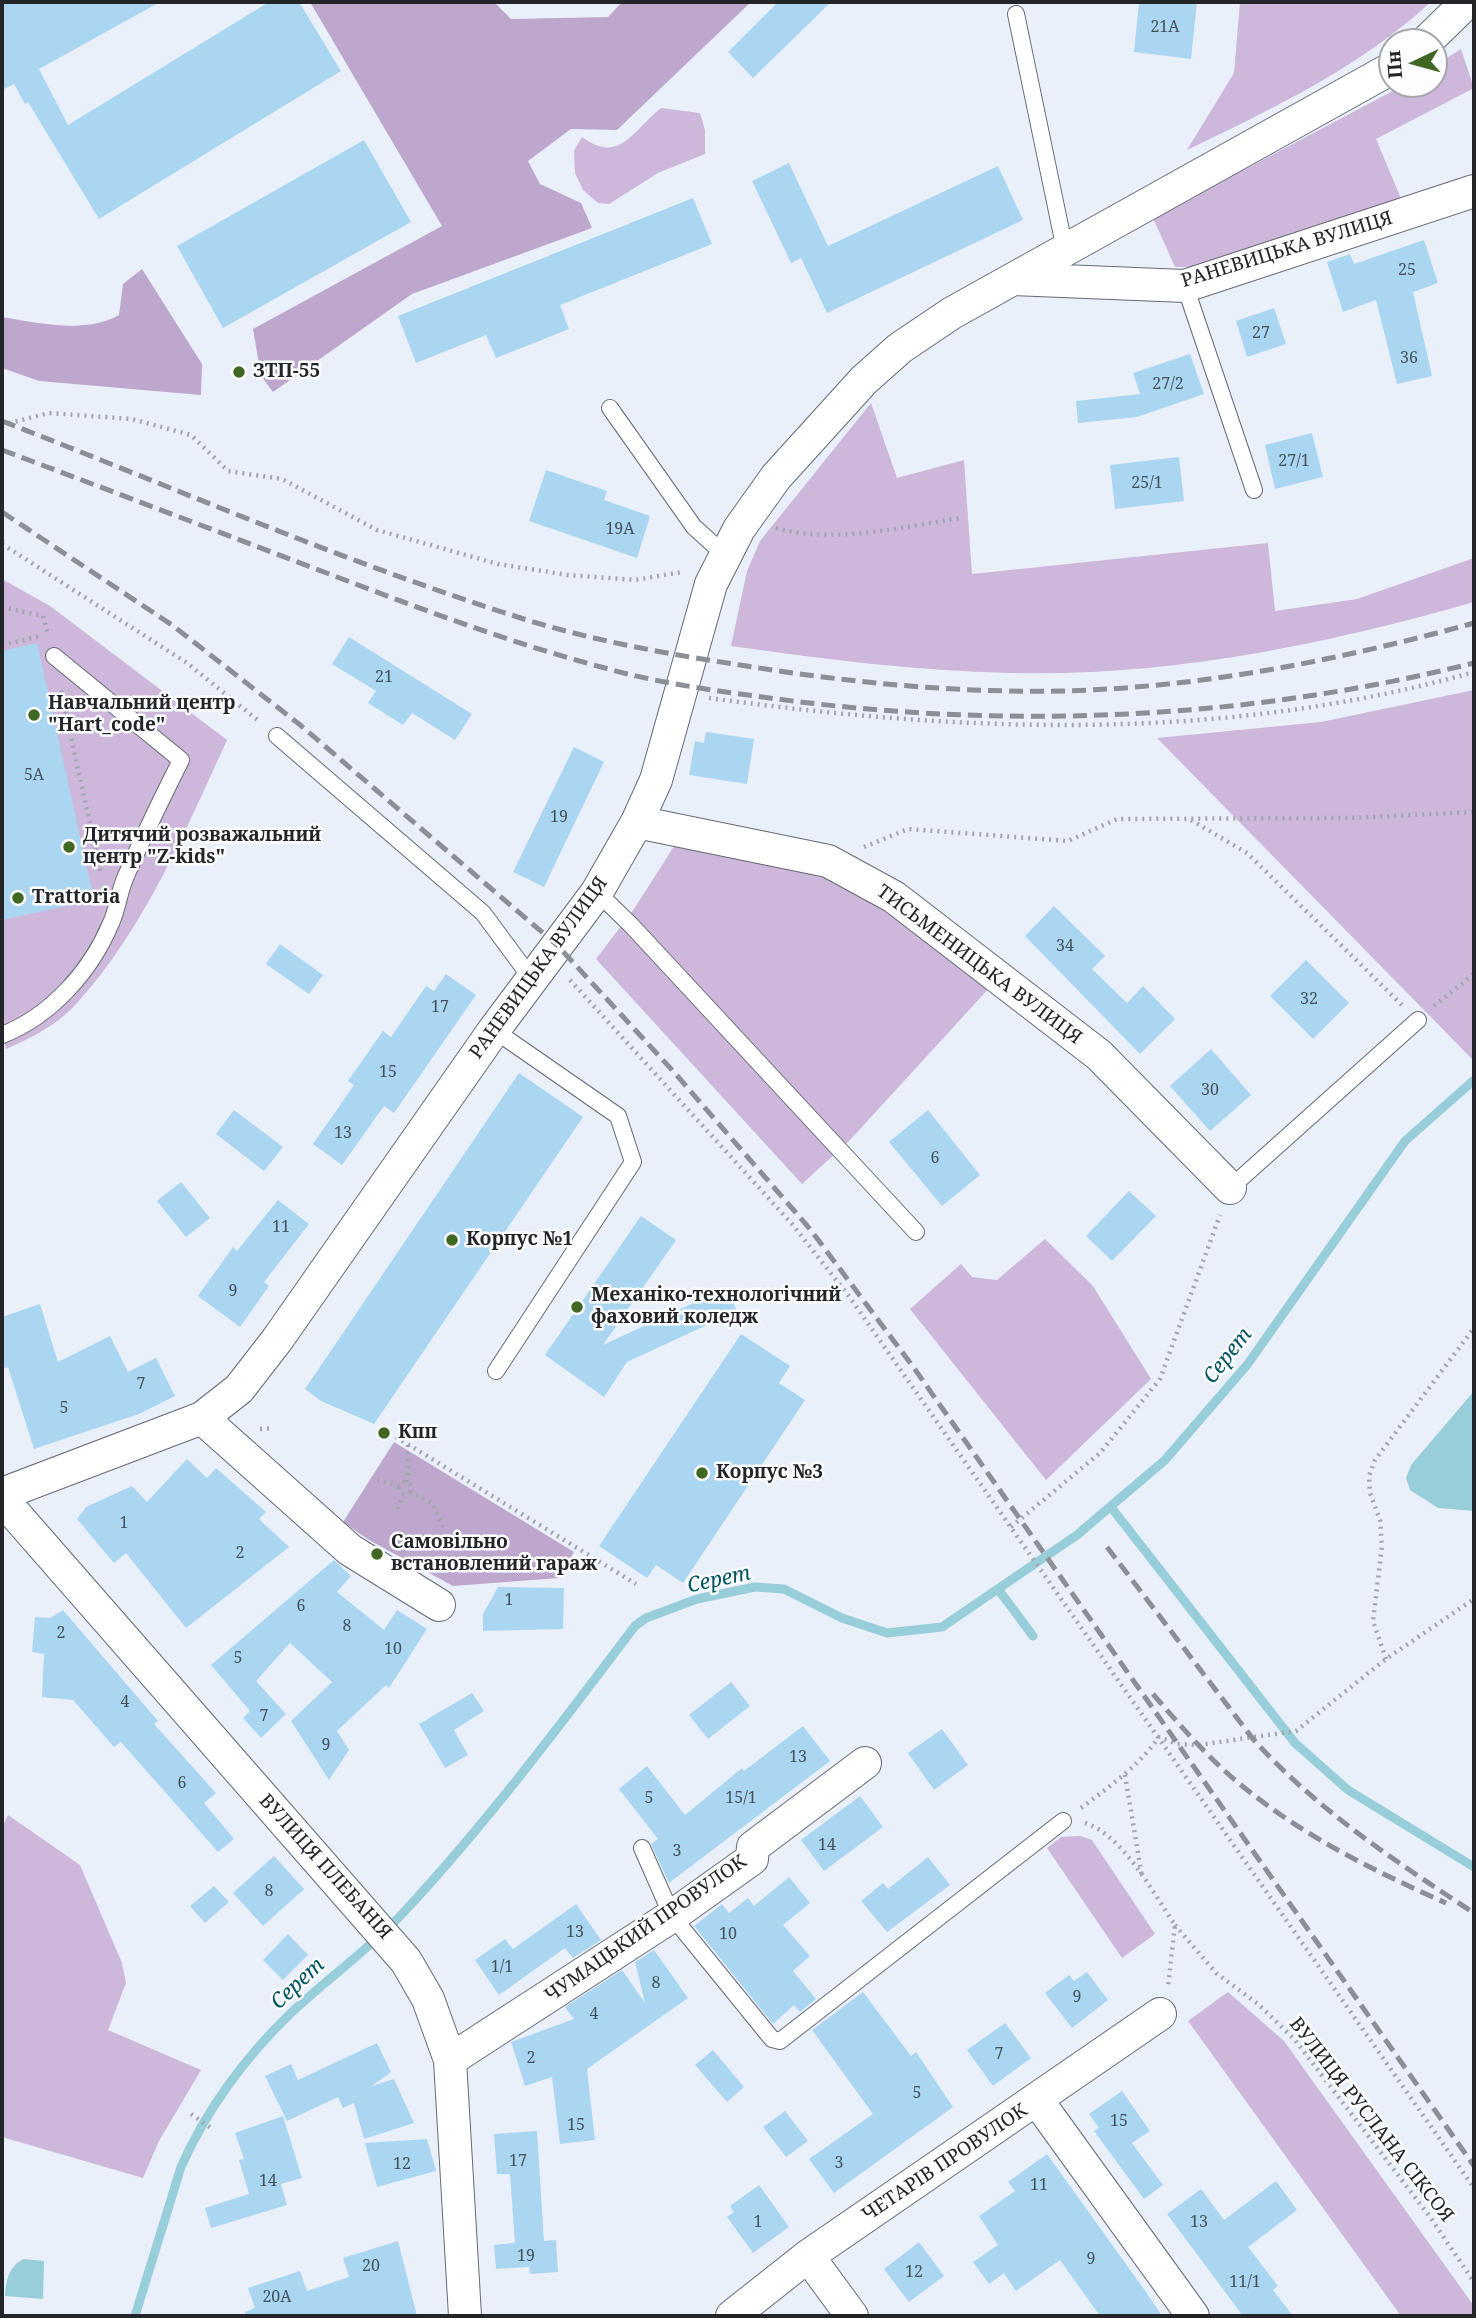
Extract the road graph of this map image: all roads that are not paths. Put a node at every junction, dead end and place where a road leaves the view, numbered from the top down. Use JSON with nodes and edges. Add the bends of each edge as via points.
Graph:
{"nodes":[{"id":1,"x":1468,"y":2,"type":"edge"},
{"id":2,"x":1016,"y":14,"type":"dead end"},
{"id":3,"x":1441,"y":28,"type":"edge"},
{"id":4,"x":1378,"y":76,"type":"edge"},
{"id":5,"x":1474,"y":191,"type":"edge"},
{"id":6,"x":1065,"y":250,"type":"junction"},
{"id":7,"x":1013,"y":279,"type":"junction"},
{"id":8,"x":1185,"y":286,"type":"junction"},
{"id":9,"x":610,"y":408,"type":"dead end"},
{"id":10,"x":1254,"y":490,"type":"dead end"},
{"id":11,"x":725,"y":555,"type":"junction"},
{"id":12,"x":54,"y":656,"type":"road end"},
{"id":13,"x":277,"y":736,"type":"road end"},
{"id":14,"x":637,"y":821,"type":"junction"},
{"id":15,"x":597,"y":892,"type":"junction"},
{"id":16,"x":539,"y":968,"type":"junction"},
{"id":17,"x":1418,"y":1020,"type":"road end"},
{"id":18,"x":494,"y":1030,"type":"junction"},
{"id":19,"x":2,"y":1035,"type":"edge"},
{"id":20,"x":1230,"y":1188,"type":"joint"},
{"id":21,"x":916,"y":1232,"type":"dead end"},
{"id":22,"x":496,"y":1371,"type":"dead end"},
{"id":23,"x":202,"y":1418,"type":"junction"},
{"id":24,"x":2,"y":1494,"type":"edge"},
{"id":25,"x":2,"y":1499,"type":"edge"},
{"id":26,"x":439,"y":1605,"type":"dead end"},
{"id":27,"x":865,"y":1763,"type":"dead end"},
{"id":28,"x":1063,"y":1821,"type":"road end"},
{"id":29,"x":642,"y":1848,"type":"dead end"},
{"id":30,"x":673,"y":1916,"type":"junction"},
{"id":31,"x":1160,"y":2014,"type":"road end"},
{"id":32,"x":450,"y":2060,"type":"junction"},
{"id":33,"x":1037,"y":2100,"type":"junction"},
{"id":34,"x":808,"y":2256,"type":"junction"},
{"id":35,"x":465,"y":2316,"type":"edge"},
{"id":36,"x":732,"y":2316,"type":"edge"},
{"id":37,"x":852,"y":2316,"type":"edge"},
{"id":38,"x":1193,"y":2316,"type":"edge"}],
"edges":[{"from":1,"to":3,"type":"street"},
{"from":2,"to":6,"type":"lane"},
{"from":4,"to":6,"type":"street","name":"РАНЕВИЦЬКА ВУЛИЦЯ"},
{"from":5,"to":8,"type":"street","name":"РАНЕВИЦЬКА ВУЛИЦЯ"},
{"from":6,"to":7,"type":"street","name":"РАНЕВИЦЬКА ВУЛИЦЯ"},
{"from":7,"to":8,"type":"street","name":"РАНЕВИЦЬКА ВУЛИЦЯ"},
{"from":7,"to":11,"type":"street","name":"РАНЕВИЦЬКА ВУЛИЦЯ","via":[[900,348],[864,380],[784,468],[747,516]]},
{"from":8,"to":10,"type":"lane"},
{"from":9,"to":11,"type":"lane","via":[[694,527]]},
{"from":11,"to":14,"type":"street","name":"РАНЕВИЦЬКА ВУЛИЦЯ","via":[[710,584],[656,780]]},
{"from":12,"to":19,"type":"lane","via":[[181,760],[124,880],[112,922],[64,996]]},
{"from":13,"to":16,"type":"lane","via":[[483,913]]},
{"from":14,"to":15,"type":"street","name":"РАНЕВИЦЬКА ВУЛИЦЯ"},
{"from":14,"to":20,"type":"street","name":"ТИСЬМЕНИЦЬКА ВУЛИЦЯ","via":[[828,861],[894,897],[1099,1055]]},
{"from":15,"to":16,"type":"street","name":"РАНЕВИЦЬКА ВУЛИЦЯ"},
{"from":15,"to":21,"type":"lane"},
{"from":16,"to":18,"type":"street","name":"РАНЕВИЦЬКА ВУЛИЦЯ"},
{"from":17,"to":20,"type":"lane"},
{"from":18,"to":22,"type":"lane","via":[[618,1116],[633,1162]]},
{"from":18,"to":23,"type":"street","name":"РАНЕВИЦЬКА ВУЛИЦЯ","via":[[276,1340],[239,1389]]},
{"from":23,"to":24,"type":"street","name":"РАНЕВИЦЬКА ВУЛИЦЯ"},
{"from":23,"to":26,"type":"street","via":[[350,1550]]},
{"from":25,"to":32,"type":"street","name":"ВУЛИЦЯ ПЛЕБАНІЯ","via":[[393,1943],[428,1999]]},
{"from":27,"to":30,"type":"street","name":"ЧУМАЦЬКИЙ ПРОВУЛОК","via":[[753,1847],[752,1858]]},
{"from":28,"to":30,"type":"lane","via":[[780,2041],[772,2039]]},
{"from":29,"to":30,"type":"lane"},
{"from":30,"to":32,"type":"street","name":"ЧУМАЦЬКИЙ ПРОВУЛОК"},
{"from":31,"to":33,"type":"street","name":"ЧЕТАРІВ ПРОВУЛОК"},
{"from":32,"to":35,"type":"street","name":"ВУЛИЦЯ ПЛЕБАНІЯ"},
{"from":33,"to":34,"type":"street","name":"ЧЕТАРІВ ПРОВУЛОК"},
{"from":33,"to":38,"type":"street"},
{"from":34,"to":36,"type":"street","name":"ЧЕТАРІВ ПРОВУЛОК"},
{"from":34,"to":37,"type":"street"}]}
